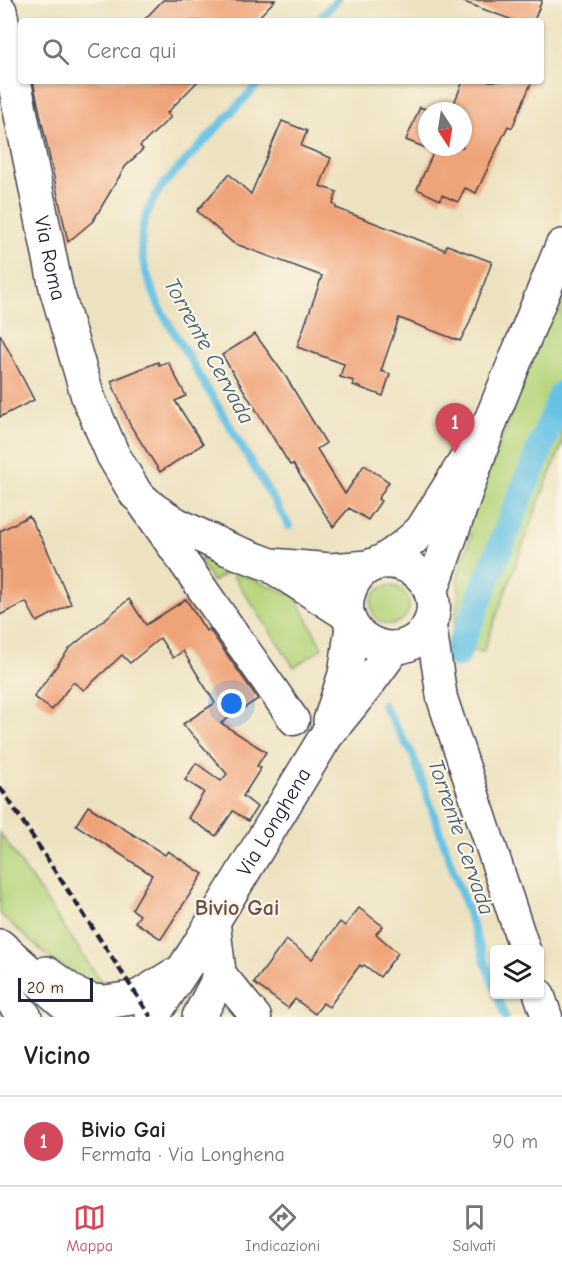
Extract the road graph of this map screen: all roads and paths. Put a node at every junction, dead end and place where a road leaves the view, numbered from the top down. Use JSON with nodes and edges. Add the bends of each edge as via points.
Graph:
{"nodes":[{"id":1,"x":0,"y":11,"type":"edge"},
{"id":2,"x":3,"y":46,"type":"edge"},
{"id":3,"x":562,"y":246,"type":"edge"},
{"id":4,"x":491,"y":420,"type":"junction"},
{"id":5,"x":136,"y":494,"type":"junction"},
{"id":6,"x":271,"y":565,"type":"junction"},
{"id":7,"x":374,"y":565,"type":"junction"},
{"id":8,"x":431,"y":606,"type":"junction"},
{"id":9,"x":350,"y":621,"type":"junction"},
{"id":10,"x":400,"y":646,"type":"junction"},
{"id":11,"x":442,"y":698,"type":"junction"},
{"id":12,"x":294,"y":720,"type":"dead end"},
{"id":13,"x":326,"y":736,"type":"junction"},
{"id":14,"x":213,"y":921,"type":"junction"},
{"id":15,"x":0,"y":941,"type":"edge"},
{"id":16,"x":523,"y":945,"type":"edge"},
{"id":17,"x":0,"y":946,"type":"edge"},
{"id":18,"x":183,"y":969,"type":"junction"},
{"id":19,"x":219,"y":972,"type":"junction"},
{"id":20,"x":0,"y":974,"type":"edge"},
{"id":21,"x":0,"y":985,"type":"edge"},
{"id":22,"x":541,"y":999,"type":"edge"},
{"id":23,"x":25,"y":1017,"type":"edge"},
{"id":24,"x":46,"y":1017,"type":"edge"},
{"id":25,"x":80,"y":1017,"type":"edge"},
{"id":26,"x":152,"y":1017,"type":"edge"},
{"id":27,"x":199,"y":1017,"type":"edge"},
{"id":28,"x":256,"y":1017,"type":"edge"},
{"id":29,"x":547,"y":1017,"type":"edge"}],
"edges":[{"from":1,"to":2,"type":"street","name":"Via Roma"},
{"from":2,"to":5,"type":"street","name":"Via Roma","via":[[56,288],[88,397],[113,455]]},
{"from":3,"to":4,"type":"street","name":"Via Longhena"},
{"from":4,"to":7,"type":"street","name":"Via Longhena","via":[[430,520],[407,544]]},
{"from":4,"to":8,"type":"street","name":"Via Longhena"},
{"from":5,"to":6,"type":"street","name":"Via Roma","via":[[176,524]]},
{"from":5,"to":12,"type":"street","name":"Via Roma"},
{"from":6,"to":7,"type":"street","name":"Via Roma","via":[[331,570]]},
{"from":6,"to":9,"type":"street","name":"Via Roma"},
{"from":7,"to":8,"type":"street","via":[[393,561],[411,567],[426,580]]},
{"from":7,"to":9,"type":"street","name":"Via Longhena","via":[[357,576],[350,587],[346,601]]},
{"from":8,"to":10,"type":"street","name":"Via Longhena","via":[[416,639]]},
{"from":8,"to":11,"type":"street"},
{"from":9,"to":10,"type":"street","via":[[370,643]]},
{"from":9,"to":13,"type":"street","name":"Via Longhena","via":[[345,674]]},
{"from":10,"to":11,"type":"street"},
{"from":10,"to":13,"type":"street","name":"Via Longhena"},
{"from":11,"to":16,"type":"street"},
{"from":13,"to":14,"type":"street","name":"Via Longhena"},
{"from":14,"to":18,"type":"street","name":"Via Longhena"},
{"from":14,"to":19,"type":"street"},
{"from":15,"to":18,"type":"street","name":"Via Longhena","via":[[78,996],[93,1002],[138,997]]},
{"from":17,"to":25,"type":"street"},
{"from":18,"to":26,"type":"street","name":"Via Longhena"},
{"from":19,"to":27,"type":"street"},
{"from":19,"to":28,"type":"street"},
{"from":20,"to":24,"type":"street"},
{"from":21,"to":23,"type":"street"},
{"from":22,"to":29,"type":"street"}]}
